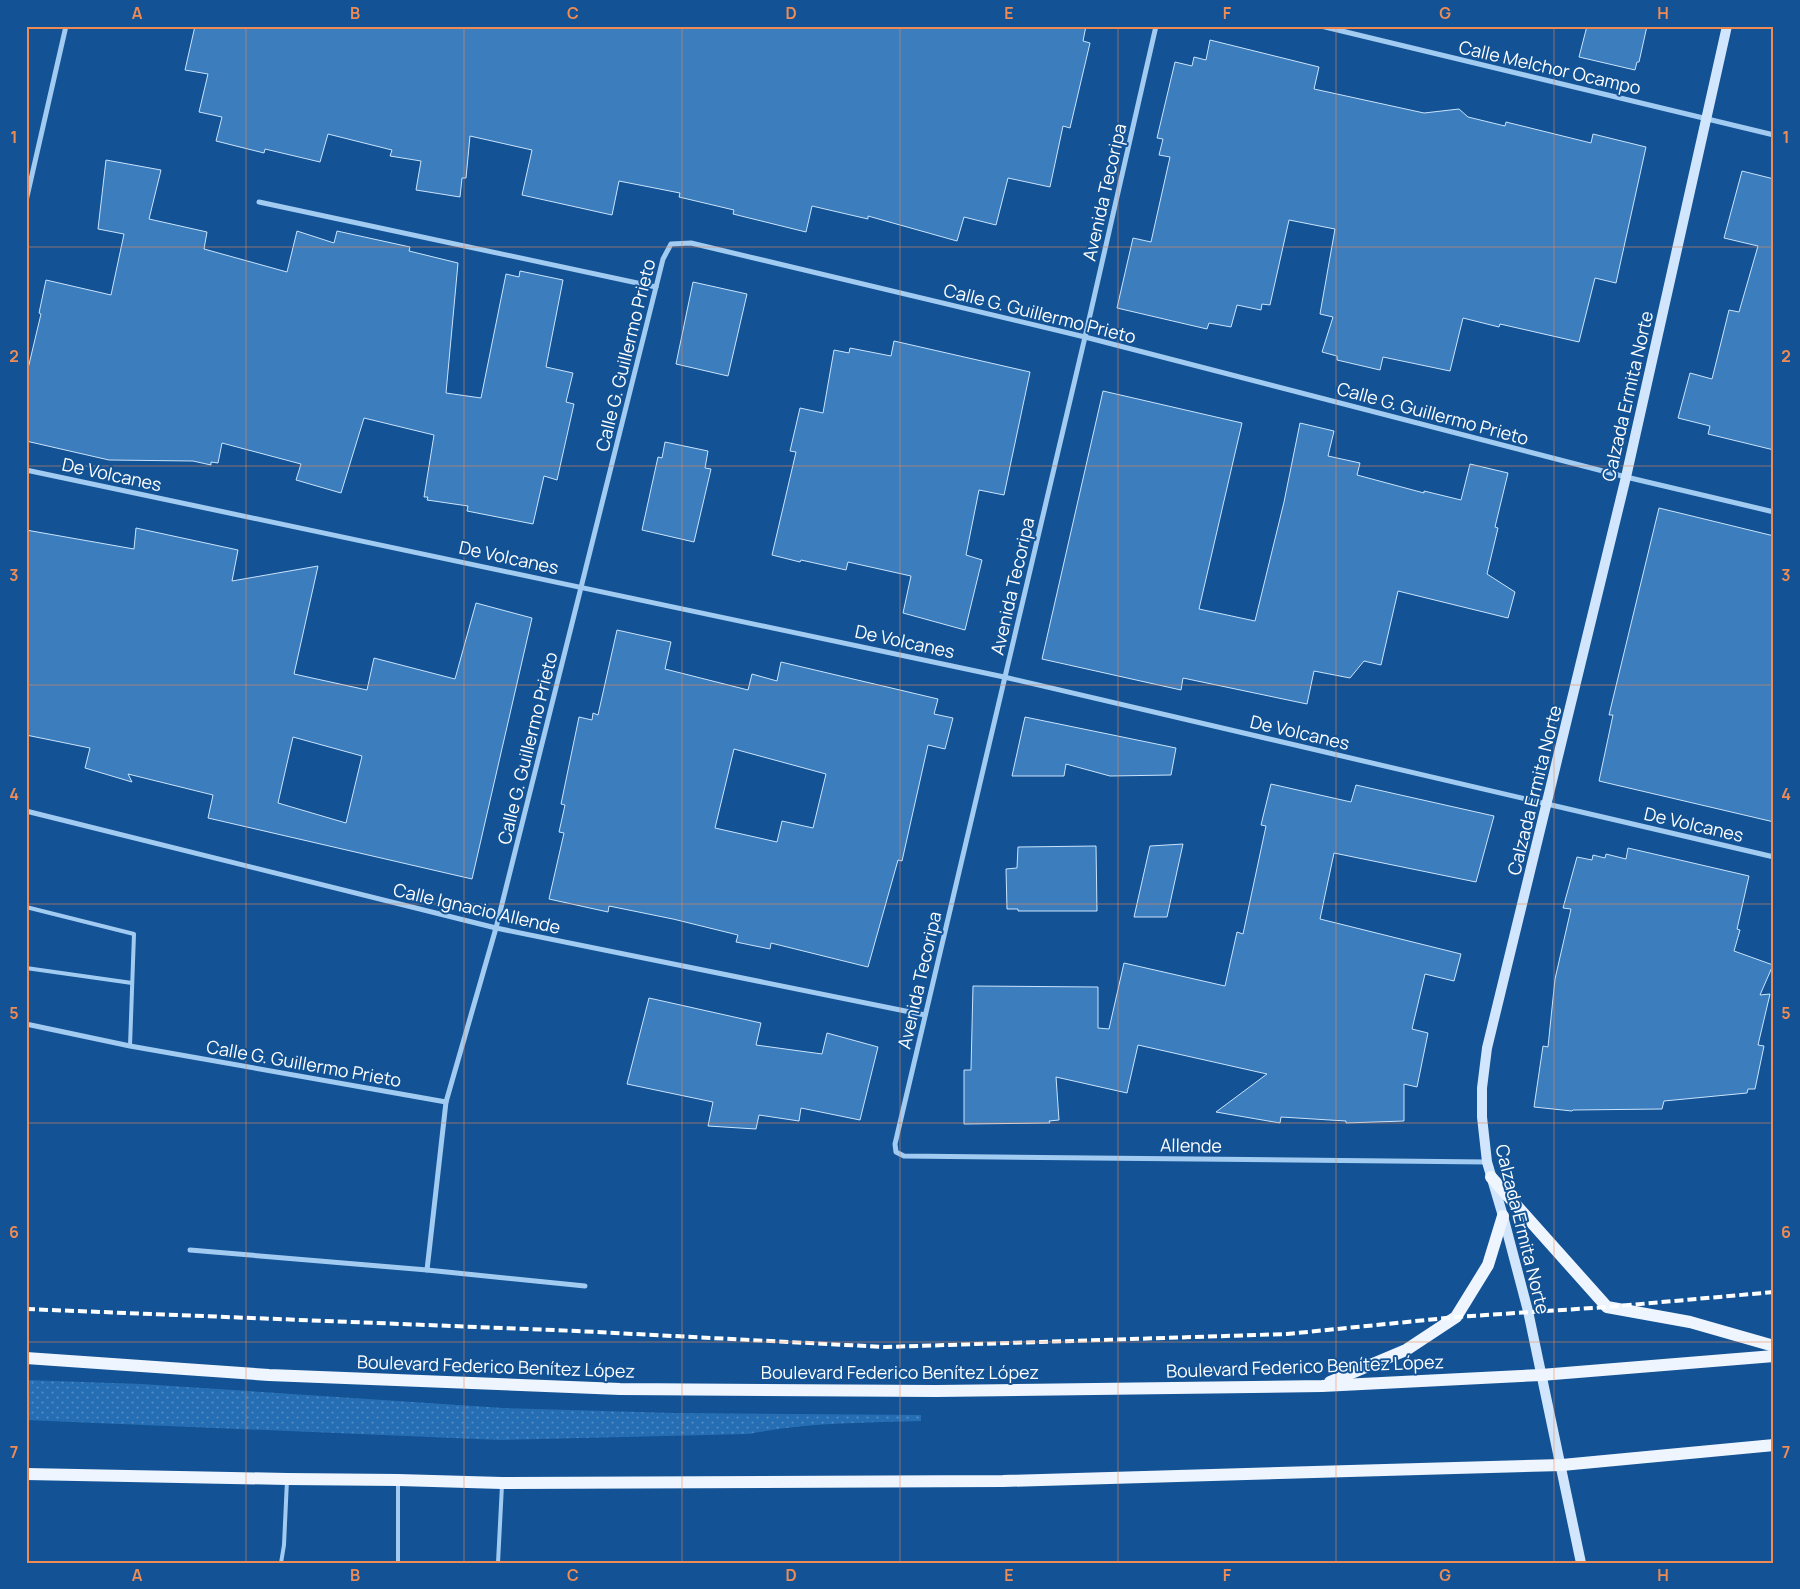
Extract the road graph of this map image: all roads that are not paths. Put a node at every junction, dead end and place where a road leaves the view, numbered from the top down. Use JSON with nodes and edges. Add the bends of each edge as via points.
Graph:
{"nodes":[{"id":1,"x":66,"y":26,"type":"edge"},
{"id":2,"x":1156,"y":26,"type":"edge"},
{"id":3,"x":1321,"y":26,"type":"edge"},
{"id":4,"x":1727,"y":26,"type":"edge"},
{"id":5,"x":1706,"y":118,"type":"junction"},
{"id":6,"x":1774,"y":135,"type":"edge"},
{"id":7,"x":26,"y":202,"type":"edge"},
{"id":8,"x":259,"y":202,"type":"dead end"},
{"id":9,"x":656,"y":287,"type":"junction"},
{"id":10,"x":1085,"y":337,"type":"junction"},
{"id":11,"x":26,"y":470,"type":"edge"},
{"id":12,"x":1626,"y":478,"type":"junction"},
{"id":13,"x":1774,"y":512,"type":"edge"},
{"id":14,"x":581,"y":586,"type":"junction"},
{"id":15,"x":1004,"y":677,"type":"junction"},
{"id":16,"x":1548,"y":804,"type":"junction"},
{"id":17,"x":26,"y":811,"type":"edge"},
{"id":18,"x":1774,"y":857,"type":"edge"},
{"id":19,"x":26,"y":907,"type":"edge"},
{"id":20,"x":496,"y":928,"type":"junction"},
{"id":21,"x":26,"y":968,"type":"edge"},
{"id":22,"x":132,"y":982,"type":"junction"},
{"id":23,"x":925,"y":1015,"type":"junction"},
{"id":24,"x":26,"y":1024,"type":"edge"},
{"id":25,"x":130,"y":1046,"type":"junction"},
{"id":26,"x":446,"y":1102,"type":"junction"},
{"id":27,"x":896,"y":1152,"type":"joint"},
{"id":28,"x":1487,"y":1162,"type":"junction"},
{"id":29,"x":1491,"y":1177,"type":"junction"},
{"id":30,"x":1503,"y":1216,"type":"junction"},
{"id":31,"x":190,"y":1250,"type":"dead end"},
{"id":32,"x":427,"y":1270,"type":"junction"},
{"id":33,"x":586,"y":1286,"type":"dead end"},
{"id":34,"x":1774,"y":1346,"type":"edge"},
{"id":35,"x":1774,"y":1356,"type":"edge"},
{"id":36,"x":26,"y":1358,"type":"edge"},
{"id":37,"x":1541,"y":1375,"type":"junction"},
{"id":38,"x":1322,"y":1386,"type":"junction"},
{"id":39,"x":1774,"y":1445,"type":"edge"},
{"id":40,"x":1562,"y":1465,"type":"junction"},
{"id":41,"x":26,"y":1474,"type":"edge"},
{"id":42,"x":287,"y":1479,"type":"junction"},
{"id":43,"x":398,"y":1480,"type":"junction"},
{"id":44,"x":502,"y":1483,"type":"junction"},
{"id":45,"x":281,"y":1563,"type":"edge"},
{"id":46,"x":398,"y":1563,"type":"edge"},
{"id":47,"x":498,"y":1563,"type":"edge"},
{"id":48,"x":1581,"y":1563,"type":"edge"}],
"edges":[{"from":1,"to":7,"type":"street"},
{"from":2,"to":10,"type":"street","name":"Avenida Tecoripa"},
{"from":3,"to":5,"type":"street","name":"Calle Melchor Ocampo"},
{"from":4,"to":5,"type":"main road","name":"Calzada Ermita Norte"},
{"from":5,"to":6,"type":"street","name":"Calle Melchor Ocampo"},
{"from":5,"to":12,"type":"main road","name":"Calzada Ermita Norte"},
{"from":8,"to":9,"type":"street"},
{"from":9,"to":10,"type":"street","name":"Calle G. Guillermo Prieto","via":[[663,259],[671,244],[691,243]]},
{"from":9,"to":14,"type":"street","name":"Calle G. Guillermo Prieto"},
{"from":10,"to":12,"type":"street","name":"Calle G. Guillermo Prieto"},
{"from":10,"to":15,"type":"street","name":"Avenida Tecoripa"},
{"from":11,"to":14,"type":"street","name":"De Volcanes"},
{"from":12,"to":13,"type":"street","name":"Calle G. Guillermo Prieto"},
{"from":12,"to":16,"type":"main road","name":"Calzada Ermita Norte"},
{"from":14,"to":15,"type":"street","name":"De Volcanes"},
{"from":14,"to":20,"type":"street","name":"Calle G. Guillermo Prieto"},
{"from":15,"to":16,"type":"street","name":"De Volcanes"},
{"from":15,"to":23,"type":"street","name":"Avenida Tecoripa"},
{"from":16,"to":18,"type":"street","name":"De Volcanes"},
{"from":16,"to":28,"type":"main road","name":"Calzada Ermita Norte","via":[[1487,1048],[1482,1088]]},
{"from":17,"to":20,"type":"street","name":"Calle Ignacio Allende"},
{"from":19,"to":22,"type":"lane","via":[[134,934]]},
{"from":20,"to":23,"type":"street","name":"Calle Ignacio Allende"},
{"from":20,"to":26,"type":"street","name":"Calle G. Guillermo Prieto"},
{"from":21,"to":22,"type":"lane"},
{"from":22,"to":25,"type":"lane"},
{"from":23,"to":27,"type":"street","name":"Avenida Tecoripa","via":[[895,1144]]},
{"from":24,"to":25,"type":"street","name":"Calle G. Guillermo Prieto"},
{"from":25,"to":26,"type":"street","name":"Calle G. Guillermo Prieto"},
{"from":26,"to":32,"type":"street"},
{"from":27,"to":28,"type":"street","name":"Allende","via":[[904,1156]]},
{"from":28,"to":29,"type":"main road","name":"Calzada Ermita Norte"},
{"from":29,"to":30,"type":"main road","name":"Calzada Ermita Norte"},
{"from":29,"to":34,"type":"main road","via":[[1607,1308],[1690,1322]]},
{"from":30,"to":37,"type":"main road","name":"Calzada Ermita Norte"},
{"from":30,"to":38,"type":"main road","via":[[1488,1265],[1456,1317],[1406,1350]]},
{"from":31,"to":32,"type":"street"},
{"from":32,"to":33,"type":"street"},
{"from":35,"to":37,"type":"main road","name":"Boulevard Federico Benítez López"},
{"from":36,"to":38,"type":"main road","name":"Boulevard Federico Benítez López","via":[[269,1375],[620,1389],[936,1391]]},
{"from":37,"to":38,"type":"main road","name":"Boulevard Federico Benítez López"},
{"from":37,"to":40,"type":"main road","name":"Calzada Ermita Norte"},
{"from":39,"to":40,"type":"main road"},
{"from":40,"to":44,"type":"main road","via":[[1002,1481]]},
{"from":40,"to":48,"type":"main road","name":"Calzada Ermita Norte"},
{"from":41,"to":42,"type":"main road"},
{"from":42,"to":43,"type":"main road"},
{"from":42,"to":45,"type":"lane"},
{"from":43,"to":44,"type":"main road"},
{"from":43,"to":46,"type":"lane"},
{"from":44,"to":47,"type":"lane"}]}
